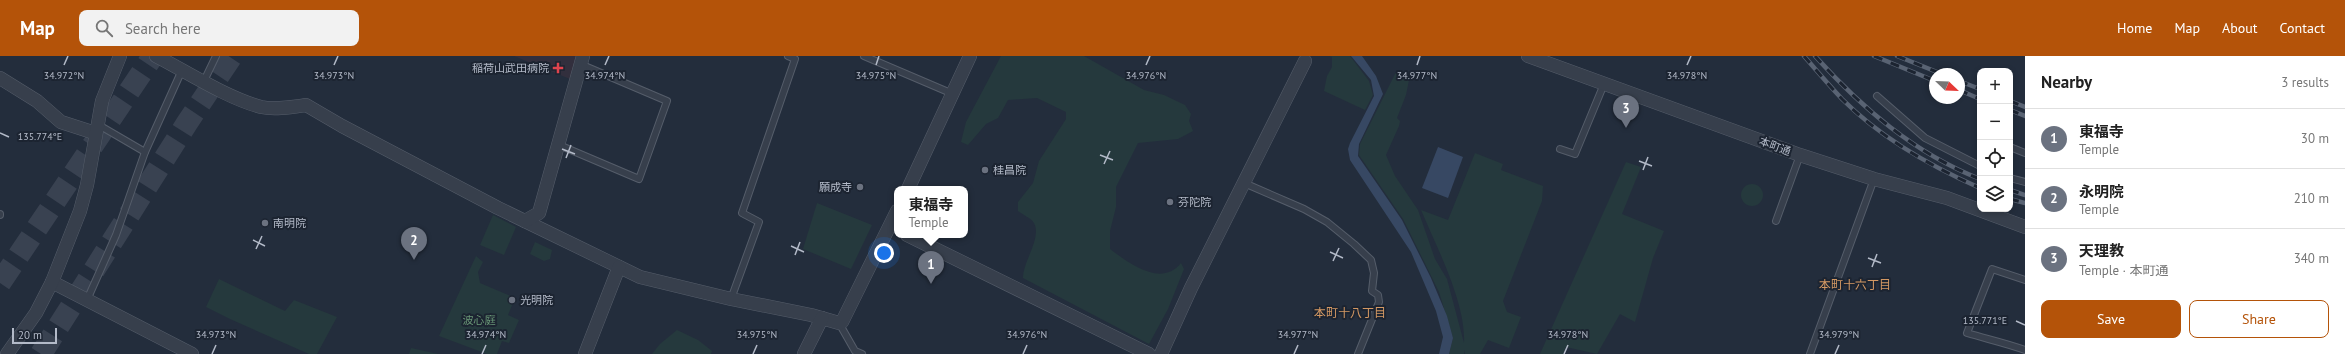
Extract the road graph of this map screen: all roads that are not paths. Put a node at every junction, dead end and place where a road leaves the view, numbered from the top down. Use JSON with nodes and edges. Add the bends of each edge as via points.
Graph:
{"nodes":[{"id":1,"x":120,"y":56,"type":"edge"},
{"id":2,"x":156,"y":56,"type":"edge"},
{"id":3,"x":216,"y":56,"type":"edge"},
{"id":4,"x":788,"y":56,"type":"edge"},
{"id":5,"x":864,"y":56,"type":"edge"},
{"id":6,"x":970,"y":56,"type":"edge"},
{"id":7,"x":1528,"y":56,"type":"edge"},
{"id":8,"x":581,"y":60,"type":"edge"},
{"id":9,"x":1305,"y":61,"type":"dead end"},
{"id":10,"x":182,"y":70,"type":"junction"},
{"id":11,"x":0,"y":78,"type":"edge"},
{"id":12,"x":204,"y":81,"type":"junction"},
{"id":13,"x":1604,"y":84,"type":"junction"},
{"id":14,"x":953,"y":94,"type":"junction"},
{"id":15,"x":1877,"y":96,"type":"dead end"},
{"id":16,"x":96,"y":129,"type":"junction"},
{"id":17,"x":559,"y":145,"type":"junction"},
{"id":18,"x":2013,"y":148,"type":"edge"},
{"id":19,"x":1560,"y":149,"type":"dead end"},
{"id":20,"x":145,"y":152,"type":"junction"},
{"id":21,"x":2025,"y":153,"type":"edge"},
{"id":22,"x":1800,"y":155,"type":"junction"},
{"id":23,"x":1977,"y":164,"type":"edge"},
{"id":24,"x":1874,"y":179,"type":"junction"},
{"id":25,"x":2013,"y":179,"type":"edge"},
{"id":26,"x":2025,"y":182,"type":"edge"},
{"id":27,"x":1244,"y":183,"type":"junction"},
{"id":28,"x":909,"y":186,"type":"edge"},
{"id":29,"x":1977,"y":204,"type":"edge"},
{"id":30,"x":1994,"y":212,"type":"edge"},
{"id":31,"x":525,"y":221,"type":"junction"},
{"id":32,"x":1776,"y":221,"type":"dead end"},
{"id":33,"x":2025,"y":227,"type":"edge"},
{"id":34,"x":893,"y":228,"type":"edge"},
{"id":35,"x":913,"y":238,"type":"edge"},
{"id":36,"x":619,"y":267,"type":"junction"},
{"id":37,"x":2025,"y":280,"type":"edge"},
{"id":38,"x":52,"y":282,"type":"junction"},
{"id":39,"x":731,"y":299,"type":"junction"},
{"id":40,"x":88,"y":300,"type":"junction"},
{"id":41,"x":822,"y":318,"type":"junction"},
{"id":42,"x":839,"y":323,"type":"junction"},
{"id":43,"x":2025,"y":350,"type":"edge"},
{"id":44,"x":7,"y":354,"type":"edge"},
{"id":45,"x":192,"y":354,"type":"edge"},
{"id":46,"x":585,"y":354,"type":"edge"},
{"id":47,"x":804,"y":354,"type":"edge"},
{"id":48,"x":862,"y":354,"type":"edge"},
{"id":49,"x":1149,"y":354,"type":"edge"},
{"id":50,"x":1161,"y":354,"type":"edge"},
{"id":51,"x":1358,"y":354,"type":"edge"},
{"id":52,"x":1810,"y":354,"type":"edge"}],
"edges":[{"from":1,"to":16,"type":"street","via":[[102,101]]},
{"from":2,"to":10,"type":"street"},
{"from":3,"to":12,"type":"lane"},
{"from":4,"to":39,"type":"lane","via":[[795,59],[742,213],[759,222]]},
{"from":5,"to":14,"type":"lane"},
{"from":6,"to":14,"type":"street"},
{"from":7,"to":13,"type":"street","name":"本町通"},
{"from":8,"to":17,"type":"street"},
{"from":8,"to":17,"type":"lane","via":[[667,101],[639,179]]},
{"from":9,"to":27,"type":"street"},
{"from":10,"to":12,"type":"street"},
{"from":10,"to":20,"type":"lane"},
{"from":11,"to":16,"type":"street","via":[[37,101],[60,122]]},
{"from":12,"to":31,"type":"street","via":[[262,107],[290,108],[306,105]]},
{"from":13,"to":19,"type":"lane","via":[[1575,154]]},
{"from":13,"to":22,"type":"street","name":"本町通"},
{"from":14,"to":28,"type":"street"},
{"from":15,"to":23,"type":"lane","via":[[1924,138]]},
{"from":16,"to":20,"type":"lane"},
{"from":16,"to":38,"type":"street","via":[[80,211]]},
{"from":17,"to":31,"type":"street","via":[[539,213]]},
{"from":18,"to":21,"type":"lane"},
{"from":20,"to":40,"type":"lane","via":[[116,235]]},
{"from":22,"to":24,"type":"street","name":"本町通"},
{"from":22,"to":32,"type":"lane"},
{"from":24,"to":29,"type":"street","name":"本町通"},
{"from":24,"to":52,"type":"lane"},
{"from":25,"to":26,"type":"lane"},
{"from":27,"to":50,"type":"street"},
{"from":27,"to":51,"type":"lane","via":[[1316,216],[1371,260],[1374,273],[1372,291],[1378,295],[1379,302]]},
{"from":30,"to":33,"type":"street","name":"本町通"},
{"from":31,"to":36,"type":"street"},
{"from":34,"to":42,"type":"street","via":[[842,322]]},
{"from":35,"to":49,"type":"street"},
{"from":36,"to":39,"type":"street","via":[[640,277]]},
{"from":36,"to":46,"type":"street"},
{"from":37,"to":43,"type":"lane","via":[[1992,269],[1967,333],[1994,342],[2002,341]]},
{"from":38,"to":40,"type":"street"},
{"from":38,"to":44,"type":"street","via":[[36,313]]},
{"from":39,"to":41,"type":"street"},
{"from":40,"to":45,"type":"street"},
{"from":41,"to":42,"type":"street"},
{"from":41,"to":47,"type":"street"},
{"from":42,"to":48,"type":"lane","via":[[855,351]]}]}
